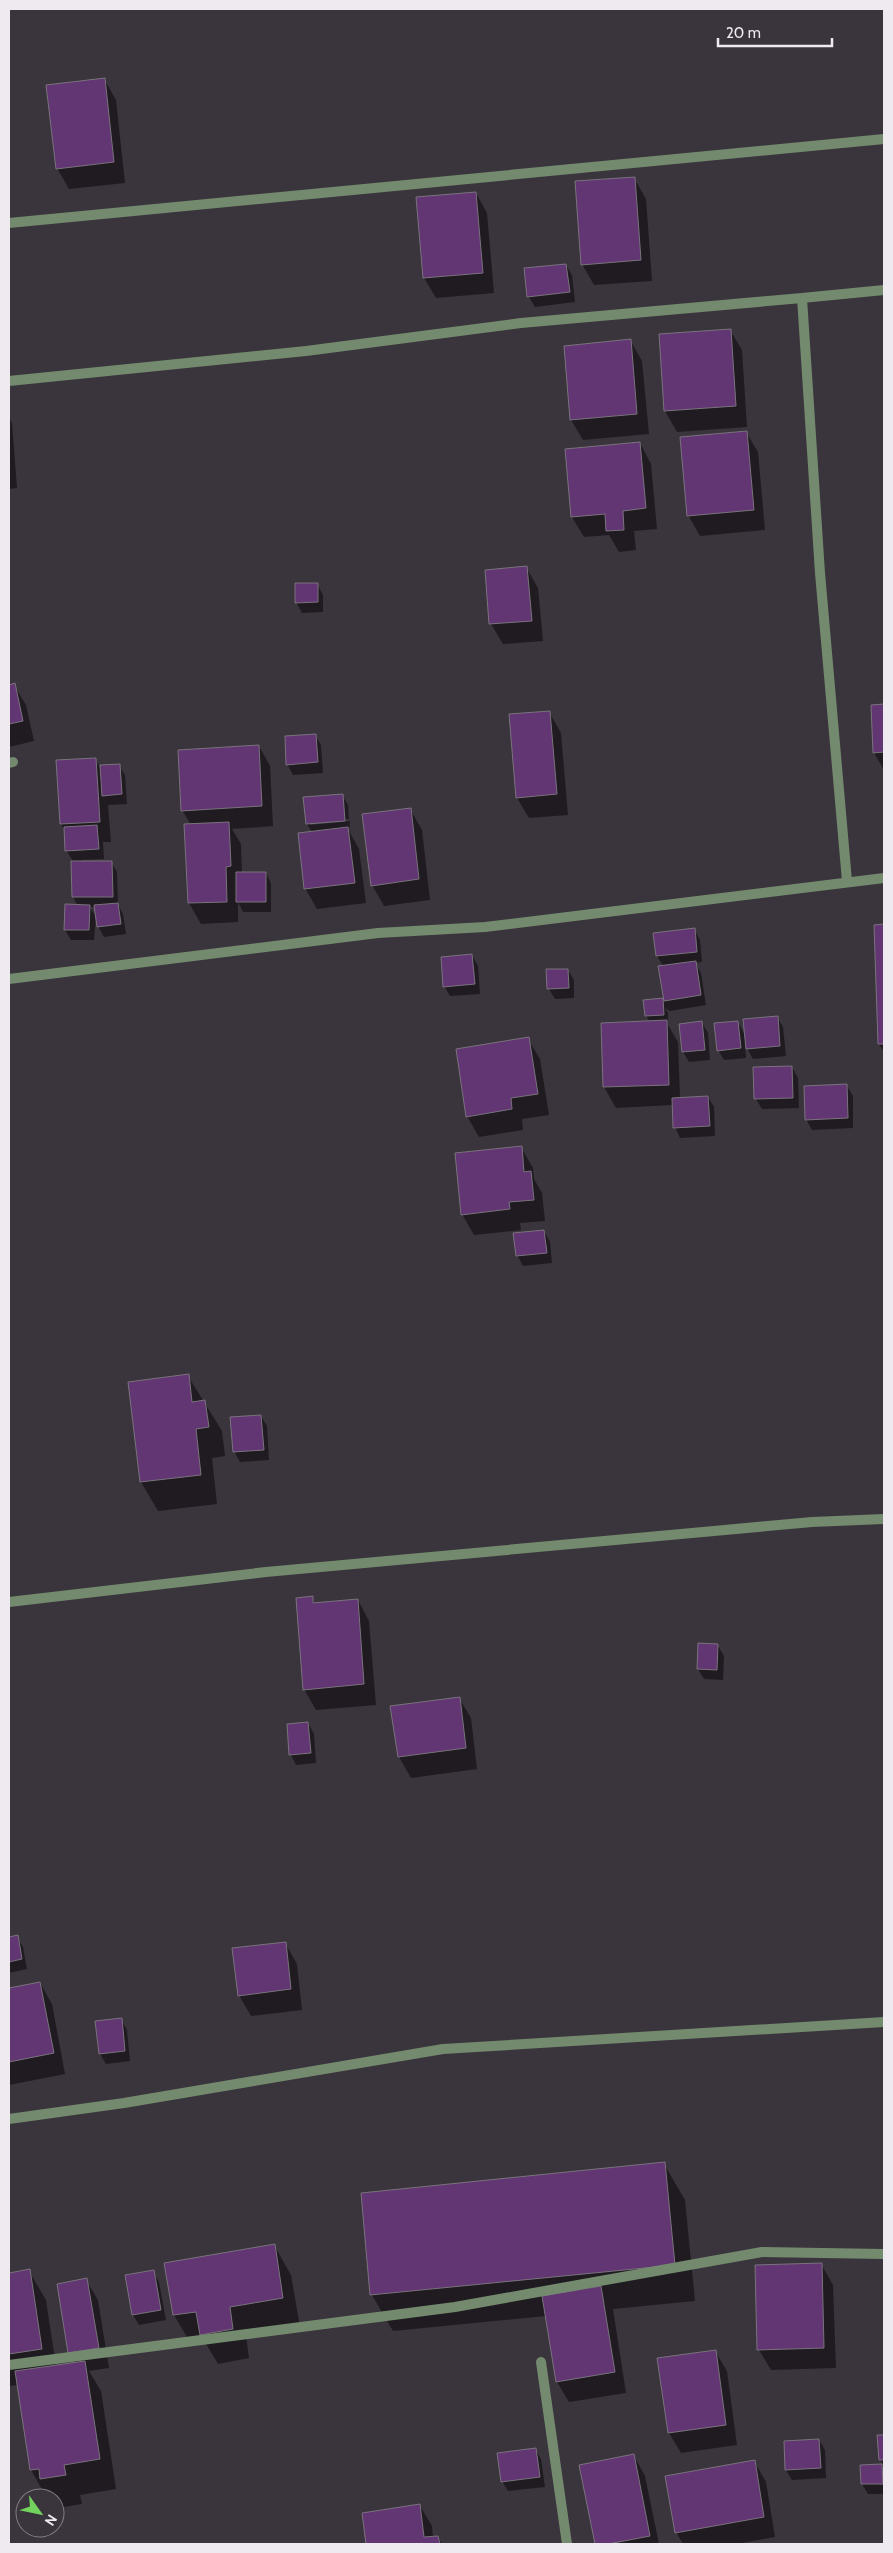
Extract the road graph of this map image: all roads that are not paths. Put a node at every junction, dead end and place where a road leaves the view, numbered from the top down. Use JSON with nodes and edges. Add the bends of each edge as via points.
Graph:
{"nodes":[{"id":1,"x":884,"y":139,"type":"edge"},
{"id":2,"x":9,"y":223,"type":"edge"},
{"id":3,"x":884,"y":290,"type":"edge"},
{"id":4,"x":802,"y":298,"type":"junction"},
{"id":5,"x":9,"y":381,"type":"edge"},
{"id":6,"x":884,"y":878,"type":"edge"},
{"id":7,"x":847,"y":881,"type":"junction"},
{"id":8,"x":9,"y":979,"type":"edge"},
{"id":9,"x":884,"y":1519,"type":"edge"},
{"id":10,"x":9,"y":1602,"type":"edge"},
{"id":11,"x":884,"y":2022,"type":"edge"},
{"id":12,"x":9,"y":2119,"type":"edge"},
{"id":13,"x":884,"y":2254,"type":"edge"},
{"id":14,"x":541,"y":2362,"type":"dead end"},
{"id":15,"x":9,"y":2365,"type":"edge"},
{"id":16,"x":567,"y":2544,"type":"edge"}],
"edges":[{"from":1,"to":2,"type":"street"},
{"from":3,"to":4,"type":"street"},
{"from":4,"to":5,"type":"street","via":[[521,323],[306,351]]},
{"from":4,"to":7,"type":"street","via":[[820,573]]},
{"from":6,"to":7,"type":"street"},
{"from":7,"to":8,"type":"street","via":[[485,927],[378,933]]},
{"from":9,"to":10,"type":"street","via":[[812,1522],[266,1572]]},
{"from":11,"to":12,"type":"street","via":[[443,2049],[124,2103]]},
{"from":13,"to":15,"type":"street","via":[[762,2252],[455,2307]]},
{"from":14,"to":16,"type":"street"}]}
